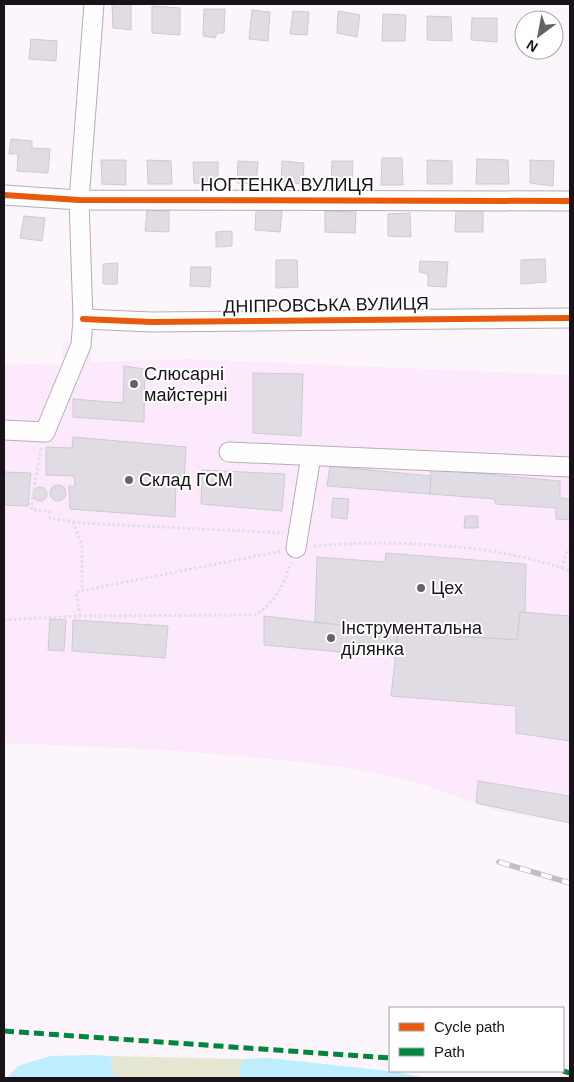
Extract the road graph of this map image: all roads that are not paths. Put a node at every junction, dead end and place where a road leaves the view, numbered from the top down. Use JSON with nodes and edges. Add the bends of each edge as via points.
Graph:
{"nodes":[{"id":1,"x":94,"y":4,"type":"edge"},
{"id":2,"x":4,"y":194,"type":"edge"},
{"id":3,"x":78,"y":200,"type":"junction"},
{"id":4,"x":570,"y":201,"type":"edge"},
{"id":5,"x":570,"y":318,"type":"edge"},
{"id":6,"x":83,"y":319,"type":"junction"},
{"id":7,"x":4,"y":430,"type":"edge"},
{"id":8,"x":229,"y":452,"type":"dead end"},
{"id":9,"x":311,"y":456,"type":"junction"},
{"id":10,"x":570,"y":468,"type":"edge"},
{"id":11,"x":297,"y":541,"type":"road end"}],
"edges":[{"from":1,"to":3,"type":"street"},
{"from":2,"to":3,"type":"street","name":"НОГТЕНКА ВУЛИЦЯ"},
{"from":3,"to":4,"type":"street","name":"НОГТЕНКА ВУЛИЦЯ"},
{"from":3,"to":6,"type":"street"},
{"from":5,"to":6,"type":"street","name":"ДНІПРОВСЬКА ВУЛИЦЯ","via":[[152,322]]},
{"from":6,"to":7,"type":"street","via":[[81,345],[44,432]]},
{"from":8,"to":9,"type":"street"},
{"from":9,"to":10,"type":"street"},
{"from":9,"to":11,"type":"street"}]}
